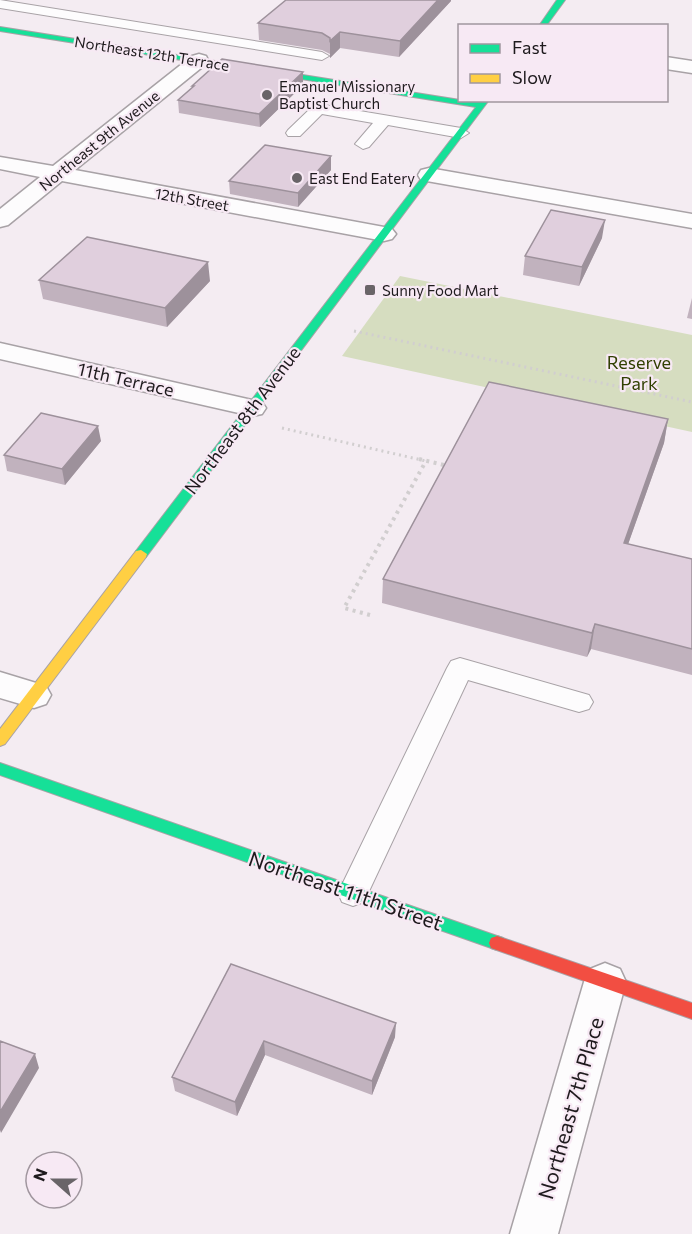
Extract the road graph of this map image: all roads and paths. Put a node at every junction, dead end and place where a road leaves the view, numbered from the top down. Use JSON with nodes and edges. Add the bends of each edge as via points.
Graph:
{"nodes":[{"id":1,"x":561,"y":0,"type":"edge"},
{"id":2,"x":0,"y":4,"type":"edge"},
{"id":3,"x":543,"y":24,"type":"edge"},
{"id":4,"x":0,"y":29,"type":"edge"},
{"id":5,"x":322,"y":56,"type":"edge"},
{"id":6,"x":199,"y":60,"type":"junction"},
{"id":7,"x":668,"y":63,"type":"edge"},
{"id":8,"x":692,"y":67,"type":"edge"},
{"id":9,"x":458,"y":99,"type":"edge"},
{"id":10,"x":483,"y":103,"type":"edge"},
{"id":11,"x":384,"y":120,"type":"junction"},
{"id":12,"x":294,"y":133,"type":"dead end"},
{"id":13,"x":460,"y":133,"type":"junction"},
{"id":14,"x":363,"y":144,"type":"dead end"},
{"id":15,"x":0,"y":163,"type":"edge"},
{"id":16,"x":56,"y":174,"type":"junction"},
{"id":17,"x":429,"y":175,"type":"junction"},
{"id":18,"x":0,"y":220,"type":"edge"},
{"id":19,"x":692,"y":221,"type":"edge"},
{"id":20,"x":384,"y":234,"type":"junction"},
{"id":21,"x":350,"y":330,"type":"dead end"},
{"id":22,"x":0,"y":351,"type":"edge"},
{"id":23,"x":692,"y":402,"type":"edge"},
{"id":24,"x":252,"y":408,"type":"junction"},
{"id":25,"x":280,"y":427,"type":"dead end"},
{"id":26,"x":426,"y":461,"type":"junction"},
{"id":27,"x":454,"y":467,"type":"edge"},
{"id":28,"x":370,"y":615,"type":"dead end"},
{"id":29,"x":0,"y":685,"type":"edge"},
{"id":30,"x":34,"y":695,"type":"junction"},
{"id":31,"x":579,"y":702,"type":"dead end"},
{"id":32,"x":0,"y":740,"type":"edge"},
{"id":33,"x":0,"y":769,"type":"edge"},
{"id":34,"x":353,"y":893,"type":"junction"},
{"id":35,"x":605,"y":982,"type":"junction"},
{"id":36,"x":692,"y":1011,"type":"edge"},
{"id":37,"x":534,"y":1234,"type":"edge"}],
"edges":[{"from":1,"to":3,"type":"street"},
{"from":2,"to":5,"type":"lane"},
{"from":4,"to":6,"type":"street","name":"Northeast 12th Terrace"},
{"from":6,"to":9,"type":"street","name":"Northeast 12th Terrace"},
{"from":6,"to":16,"type":"street","name":"Northeast 9th Avenue"},
{"from":7,"to":8,"type":"street"},
{"from":10,"to":13,"type":"street","name":"Northeast 8th Avenue"},
{"from":11,"to":12,"type":"lane","via":[[318,109]]},
{"from":11,"to":13,"type":"lane"},
{"from":11,"to":14,"type":"lane"},
{"from":13,"to":17,"type":"street","name":"Northeast 8th Avenue"},
{"from":15,"to":16,"type":"street","name":"12th Street"},
{"from":16,"to":18,"type":"street","name":"Northeast 9th Avenue"},
{"from":16,"to":20,"type":"street","name":"12th Street"},
{"from":17,"to":19,"type":"street"},
{"from":17,"to":20,"type":"street","name":"Northeast 8th Avenue"},
{"from":20,"to":24,"type":"street","name":"Northeast 8th Avenue"},
{"from":21,"to":23,"type":"path"},
{"from":22,"to":24,"type":"street","name":"11th Terrace"},
{"from":24,"to":30,"type":"street","name":"Northeast 8th Avenue"},
{"from":25,"to":26,"type":"path"},
{"from":26,"to":27,"type":"path"},
{"from":26,"to":28,"type":"path","via":[[344,608]]},
{"from":29,"to":30,"type":"street"},
{"from":30,"to":32,"type":"street","name":"Northeast 8th Avenue"},
{"from":31,"to":34,"type":"lane","via":[[460,668]]},
{"from":33,"to":34,"type":"street","name":"Northeast 11th Street"},
{"from":34,"to":35,"type":"street","name":"Northeast 11th Street"},
{"from":35,"to":36,"type":"street","name":"Northeast 11th Street"},
{"from":35,"to":37,"type":"street","name":"Northeast 7th Place"}]}
